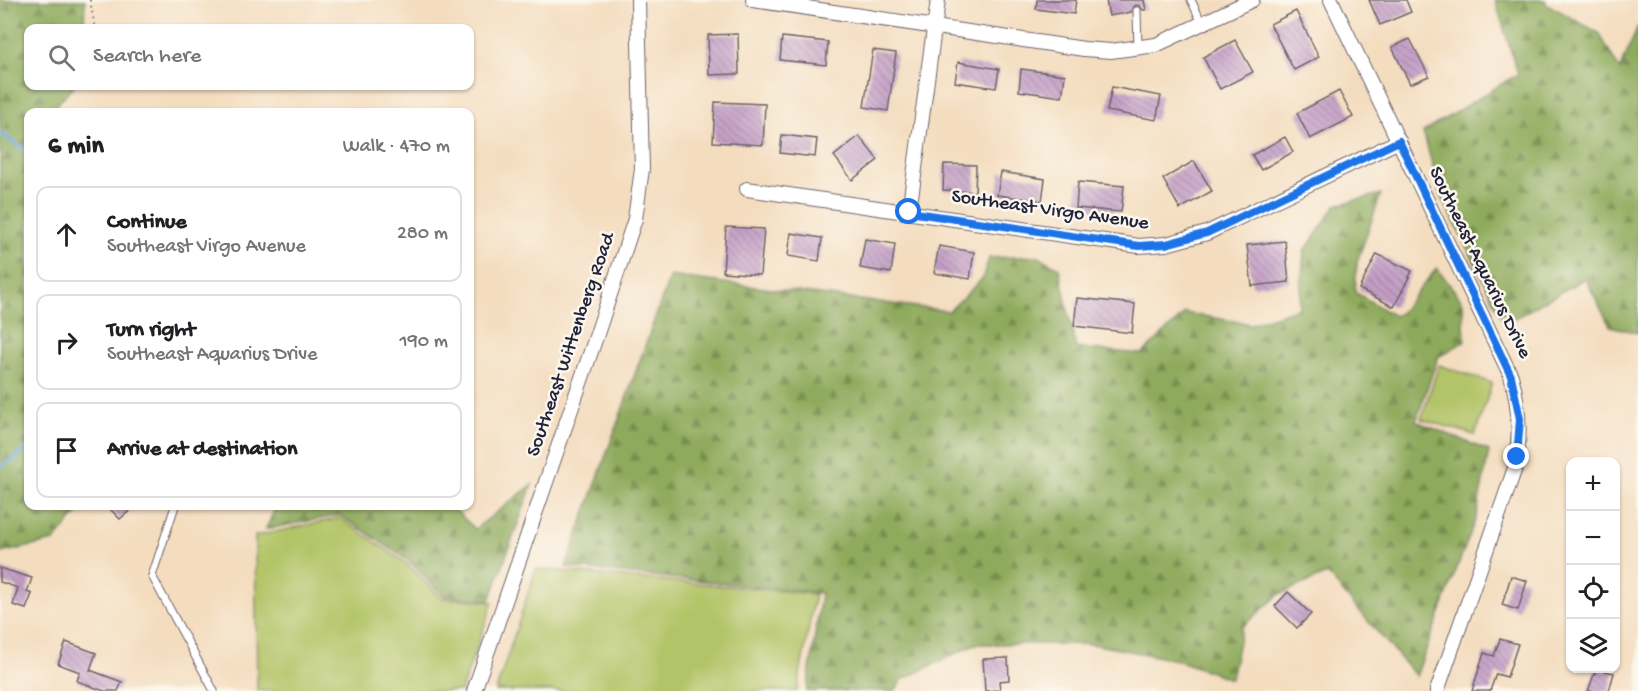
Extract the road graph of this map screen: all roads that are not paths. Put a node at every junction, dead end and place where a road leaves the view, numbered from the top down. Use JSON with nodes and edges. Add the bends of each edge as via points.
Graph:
{"nodes":[{"id":1,"x":638,"y":0,"type":"edge"},
{"id":2,"x":753,"y":0,"type":"edge"},
{"id":3,"x":938,"y":0,"type":"edge"},
{"id":4,"x":1191,"y":0,"type":"edge"},
{"id":5,"x":1252,"y":0,"type":"edge"},
{"id":6,"x":1331,"y":0,"type":"edge"},
{"id":7,"x":1137,"y":11,"type":"dead end"},
{"id":8,"x":1202,"y":23,"type":"junction"},
{"id":9,"x":934,"y":27,"type":"junction"},
{"id":10,"x":1137,"y":49,"type":"junction"},
{"id":11,"x":1399,"y":141,"type":"junction"},
{"id":12,"x":747,"y":189,"type":"dead end"},
{"id":13,"x":909,"y":212,"type":"junction"},
{"id":14,"x":174,"y":510,"type":"edge"},
{"id":15,"x":214,"y":691,"type":"edge"},
{"id":16,"x":474,"y":691,"type":"edge"},
{"id":17,"x":1437,"y":691,"type":"edge"}],
"edges":[{"from":1,"to":16,"type":"street","name":"Southeast Wittenberg Road","via":[[642,160],[635,219]]},
{"from":2,"to":9,"type":"street"},
{"from":3,"to":9,"type":"street"},
{"from":4,"to":8,"type":"lane"},
{"from":5,"to":8,"type":"street"},
{"from":6,"to":11,"type":"street","name":"Southeast Aquarius Drive"},
{"from":7,"to":10,"type":"lane"},
{"from":8,"to":10,"type":"street","via":[[1177,37]]},
{"from":9,"to":10,"type":"street","via":[[1084,49]]},
{"from":9,"to":13,"type":"street"},
{"from":11,"to":13,"type":"street","name":"Southeast Virgo Avenue","via":[[1207,233],[1166,244],[1139,246]]},
{"from":11,"to":17,"type":"street","name":"Southeast Aquarius Drive","via":[[1511,376],[1520,419],[1515,468]]},
{"from":12,"to":13,"type":"street","name":"Southeast Virgo Avenue"},
{"from":14,"to":15,"type":"lane","via":[[152,576]]}]}
